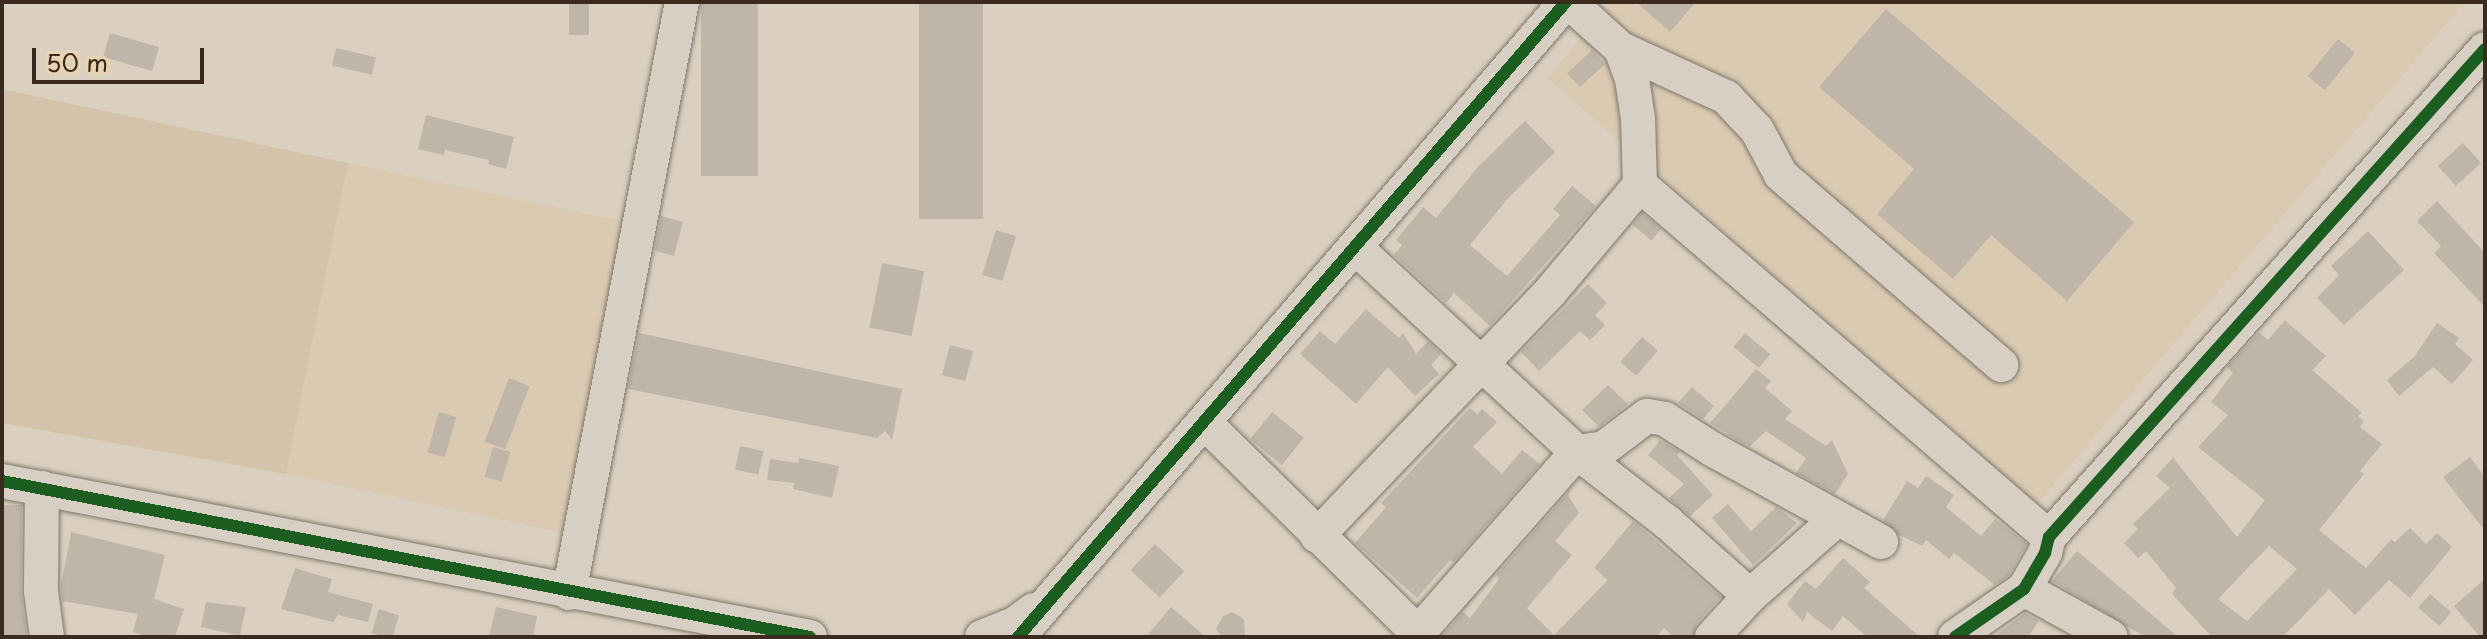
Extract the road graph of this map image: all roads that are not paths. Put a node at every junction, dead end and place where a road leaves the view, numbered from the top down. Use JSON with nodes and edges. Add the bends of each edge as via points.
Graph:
{"nodes":[{"id":1,"x":682,"y":2,"type":"edge"},
{"id":2,"x":1567,"y":2,"type":"edge"},
{"id":3,"x":1621,"y":49,"type":"junction"},
{"id":4,"x":2485,"y":49,"type":"edge"},
{"id":5,"x":1640,"y":185,"type":"junction"},
{"id":6,"x":1356,"y":248,"type":"junction"},
{"id":7,"x":1482,"y":364,"type":"junction"},
{"id":8,"x":2001,"y":365,"type":"dead end"},
{"id":9,"x":1205,"y":423,"type":"junction"},
{"id":10,"x":1577,"y":452,"type":"junction"},
{"id":11,"x":2,"y":481,"type":"edge"},
{"id":12,"x":42,"y":488,"type":"junction"},
{"id":13,"x":1836,"y":520,"type":"junction"},
{"id":14,"x":1317,"y":536,"type":"junction"},
{"id":15,"x":2049,"y":537,"type":"junction"},
{"id":16,"x":1881,"y":542,"type":"dead end"},
{"id":17,"x":2024,"y":589,"type":"junction"},
{"id":18,"x":569,"y":593,"type":"junction"},
{"id":19,"x":1054,"y":596,"type":"junction"},
{"id":20,"x":1750,"y":596,"type":"junction"},
{"id":21,"x":1420,"y":635,"type":"edge"},
{"id":22,"x":47,"y":637,"type":"edge"},
{"id":23,"x":810,"y":637,"type":"edge"},
{"id":24,"x":982,"y":637,"type":"edge"},
{"id":25,"x":1018,"y":637,"type":"edge"},
{"id":26,"x":1712,"y":637,"type":"edge"},
{"id":27,"x":1955,"y":637,"type":"edge"},
{"id":28,"x":2111,"y":637,"type":"edge"}],
"edges":[{"from":1,"to":18,"type":"street"},
{"from":2,"to":3,"type":"street"},
{"from":2,"to":6,"type":"street"},
{"from":3,"to":5,"type":"street","via":[[1638,119]]},
{"from":3,"to":8,"type":"street","via":[[1726,97],[1757,130],[1781,175]]},
{"from":4,"to":15,"type":"street"},
{"from":5,"to":7,"type":"street"},
{"from":5,"to":15,"type":"street"},
{"from":6,"to":7,"type":"street"},
{"from":6,"to":9,"type":"street"},
{"from":7,"to":10,"type":"street"},
{"from":7,"to":14,"type":"street"},
{"from":9,"to":14,"type":"street"},
{"from":9,"to":19,"type":"street"},
{"from":10,"to":13,"type":"street","via":[[1604,448],[1647,416],[1665,419]]},
{"from":10,"to":20,"type":"street"},
{"from":10,"to":21,"type":"street"},
{"from":11,"to":12,"type":"street"},
{"from":12,"to":18,"type":"street"},
{"from":12,"to":22,"type":"street","via":[[41,591]]},
{"from":13,"to":16,"type":"street"},
{"from":13,"to":20,"type":"street"},
{"from":14,"to":21,"type":"street"},
{"from":15,"to":17,"type":"street"},
{"from":17,"to":27,"type":"street"},
{"from":17,"to":28,"type":"street"},
{"from":18,"to":23,"type":"street"},
{"from":19,"to":24,"type":"street","via":[[1016,623]]},
{"from":19,"to":25,"type":"street"},
{"from":20,"to":26,"type":"street"}]}
